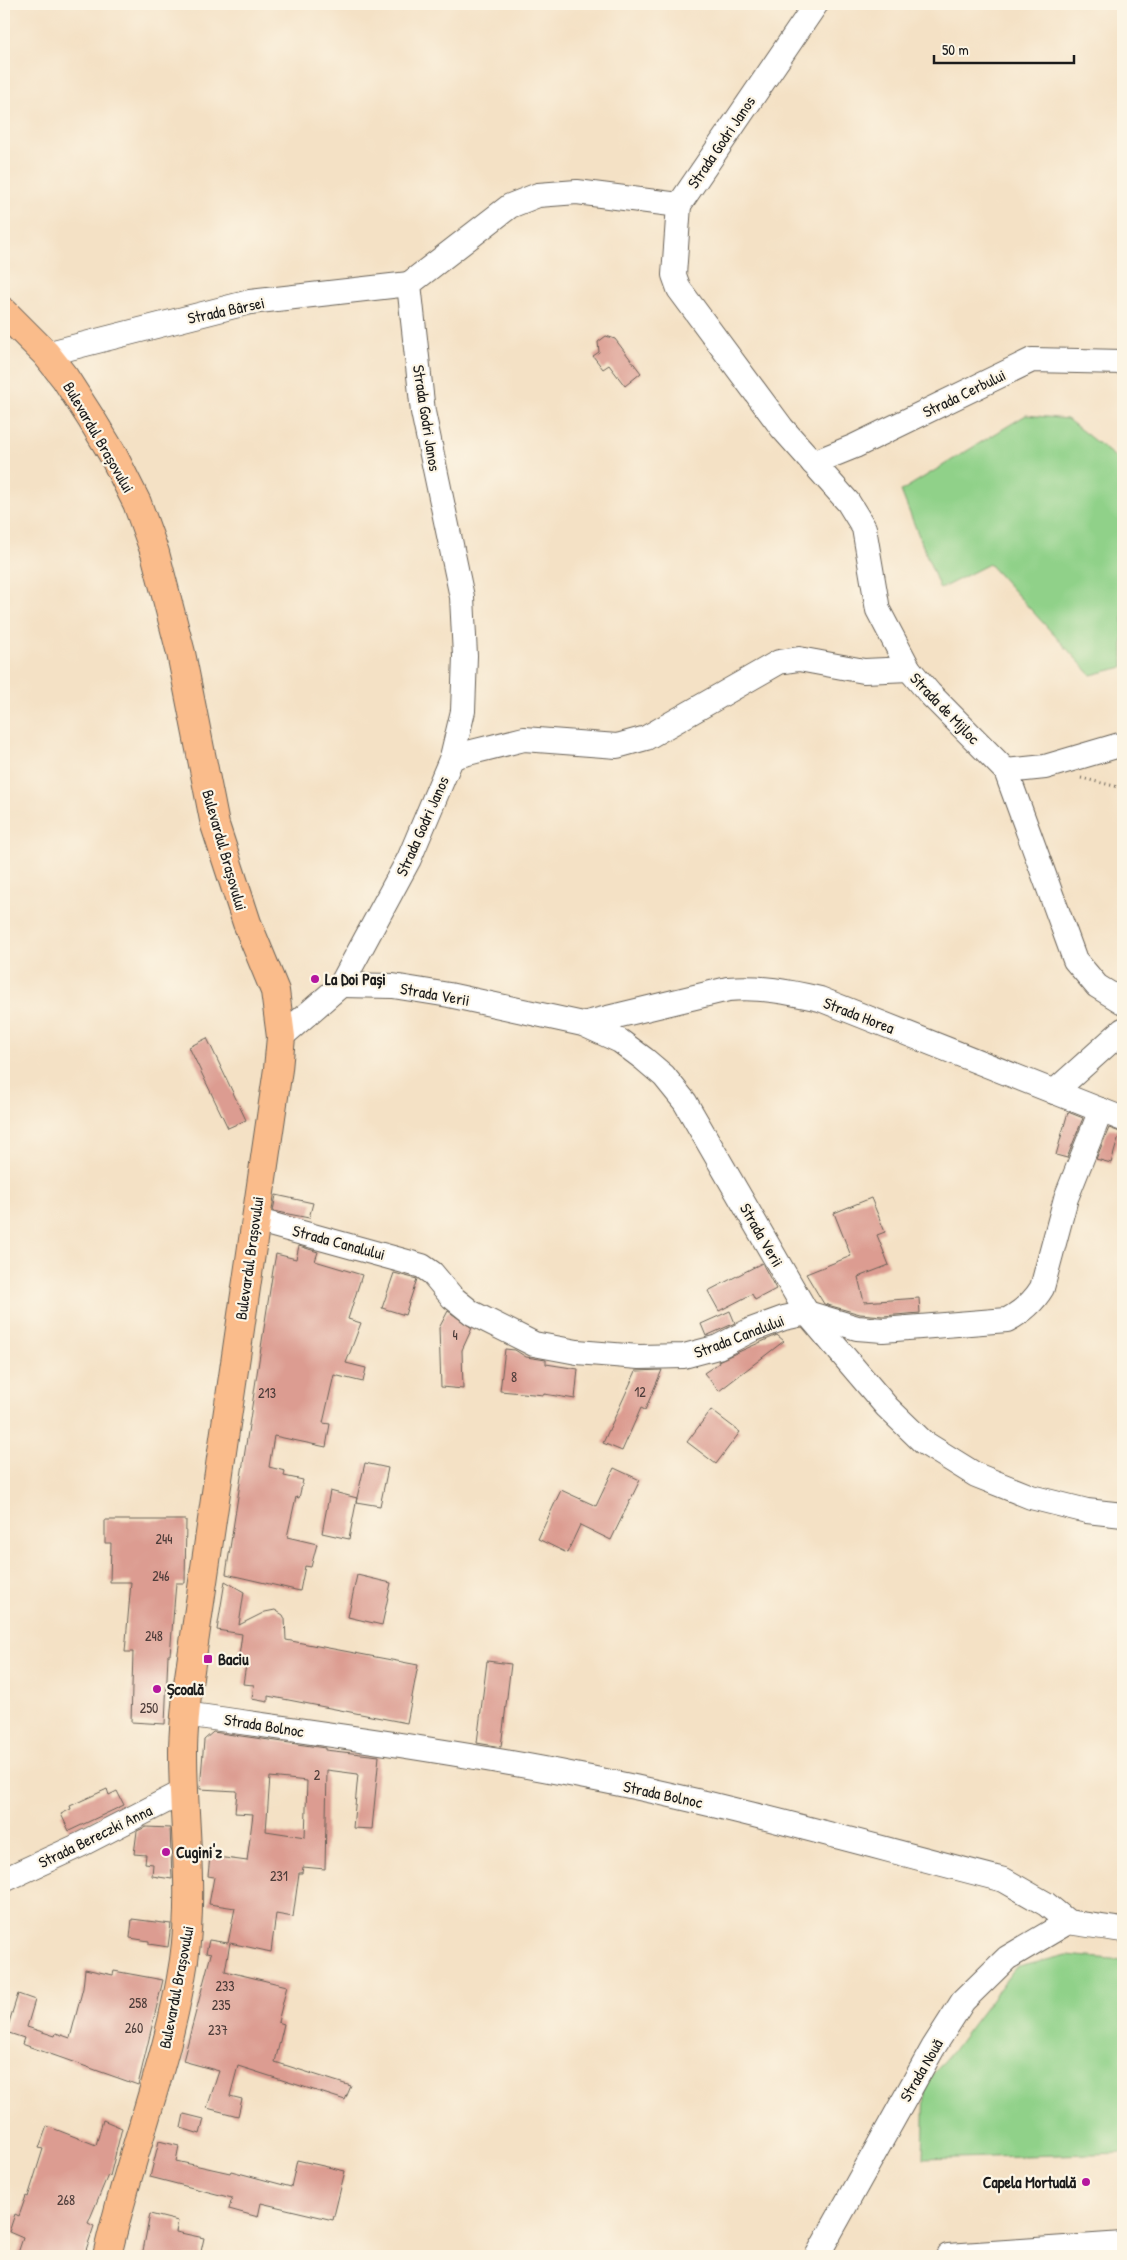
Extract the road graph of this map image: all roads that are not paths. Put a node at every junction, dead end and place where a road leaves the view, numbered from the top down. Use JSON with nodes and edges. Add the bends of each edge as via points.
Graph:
{"nodes":[{"id":1,"x":816,"y":4,"type":"edge"},
{"id":2,"x":679,"y":205,"type":"junction"},
{"id":3,"x":409,"y":284,"type":"junction"},
{"id":4,"x":4,"y":312,"type":"edge"},
{"id":5,"x":46,"y":354,"type":"junction"},
{"id":6,"x":1123,"y":362,"type":"edge"},
{"id":7,"x":813,"y":462,"type":"junction"},
{"id":8,"x":909,"y":669,"type":"junction"},
{"id":9,"x":1123,"y":744,"type":"edge"},
{"id":10,"x":452,"y":757,"type":"junction"},
{"id":11,"x":1006,"y":771,"type":"junction"},
{"id":12,"x":341,"y":985,"type":"junction"},
{"id":13,"x":1123,"y":1002,"type":"edge"},
{"id":14,"x":583,"y":1024,"type":"junction"},
{"id":15,"x":1123,"y":1030,"type":"edge"},
{"id":16,"x":281,"y":1037,"type":"junction"},
{"id":17,"x":1054,"y":1092,"type":"junction"},
{"id":18,"x":1101,"y":1110,"type":"junction"},
{"id":19,"x":1123,"y":1119,"type":"edge"},
{"id":20,"x":255,"y":1220,"type":"junction"},
{"id":21,"x":807,"y":1313,"type":"junction"},
{"id":22,"x":1123,"y":1515,"type":"edge"},
{"id":23,"x":185,"y":1714,"type":"junction"},
{"id":24,"x":185,"y":1792,"type":"junction"},
{"id":25,"x":4,"y":1880,"type":"edge"},
{"id":26,"x":1068,"y":1922,"type":"junction"},
{"id":27,"x":1123,"y":1930,"type":"edge"},
{"id":28,"x":1123,"y":2244,"type":"edge"},
{"id":29,"x":107,"y":2256,"type":"edge"},
{"id":30,"x":817,"y":2256,"type":"edge"},
{"id":31,"x":948,"y":2256,"type":"edge"}],
"edges":[{"from":1,"to":2,"type":"street","name":"Strada Godri Janos"},
{"from":2,"to":3,"type":"street","name":"Strada Godri Janos","via":[[577,192],[538,195],[510,206]]},
{"from":2,"to":7,"type":"street","via":[[674,275],[679,289],[782,428]]},
{"from":3,"to":5,"type":"street","name":"Strada Bârsei","via":[[250,302]]},
{"from":3,"to":10,"type":"street","name":"Strada Godri Janos","via":[[423,412],[462,598],[463,711]]},
{"from":4,"to":5,"type":"main road","name":"Bulevardul Brașovului"},
{"from":5,"to":16,"type":"main road","name":"Bulevardul Brașovului","via":[[65,378],[112,454],[137,503],[155,553],[181,654],[215,825],[247,923],[274,991]]},
{"from":6,"to":7,"type":"street","name":"Strada Cerbului","via":[[1032,360],[855,446]]},
{"from":7,"to":8,"type":"street","via":[[848,502],[864,528],[878,610]]},
{"from":8,"to":10,"type":"street","name":"Strada de Mijloc","via":[[864,671],[799,659],[779,662],[646,738],[617,746],[524,739]]},
{"from":8,"to":11,"type":"street","name":"Strada de Mijloc"},
{"from":9,"to":11,"type":"street","via":[[1045,767]]},
{"from":10,"to":12,"type":"street","name":"Strada Godri Janos","via":[[409,859]]},
{"from":11,"to":13,"type":"street","name":"Strada de Mijloc","via":[[1075,960],[1097,986]]},
{"from":12,"to":14,"type":"street","name":"Strada Verii","via":[[393,986],[449,995]]},
{"from":12,"to":16,"type":"street","name":"Strada Godri Janos"},
{"from":14,"to":17,"type":"street","name":"Strada Horea","via":[[728,989],[778,990],[820,999]]},
{"from":14,"to":21,"type":"street","name":"Strada Verii","via":[[620,1041],[644,1059],[664,1076],[685,1102]]},
{"from":15,"to":17,"type":"street"},
{"from":16,"to":20,"type":"main road","name":"Bulevardul Brașovului"},
{"from":17,"to":18,"type":"street","name":"Strada Horea"},
{"from":18,"to":19,"type":"street","name":"Strada Horea"},
{"from":18,"to":21,"type":"street","via":[[1066,1198],[1042,1288],[1022,1312],[1007,1320],[883,1330],[857,1328]]},
{"from":20,"to":21,"type":"street","name":"Strada Canalului","via":[[422,1266],[472,1313],[517,1337],[550,1348],[639,1357],[684,1356],[718,1347],[784,1318]]},
{"from":20,"to":23,"type":"main road","name":"Bulevardul Brașovului"},
{"from":21,"to":22,"type":"street","name":"Strada Canalului","via":[[887,1407],[931,1446],[976,1475],[1031,1498],[1087,1511]]},
{"from":23,"to":24,"type":"main road","name":"Bulevardul Brașovului"},
{"from":23,"to":26,"type":"street","name":"Strada Bolnoc","via":[[499,1762],[703,1803],[1004,1880],[1046,1904]]},
{"from":24,"to":25,"type":"street","name":"Strada Bereczki Anna"},
{"from":24,"to":29,"type":"main road","name":"Bulevardul Brașovului","via":[[190,1876],[184,1960],[155,2088],[130,2166]]},
{"from":26,"to":27,"type":"street"},
{"from":26,"to":30,"type":"street","name":"Strada Nouă","via":[[1006,1958],[963,2001],[933,2048]]},
{"from":28,"to":31,"type":"street"}]}
